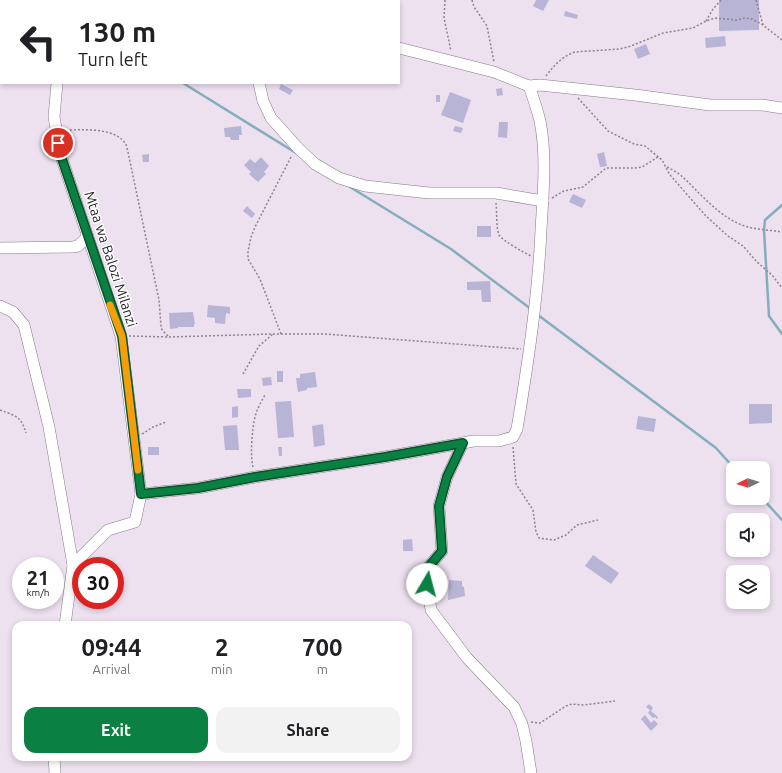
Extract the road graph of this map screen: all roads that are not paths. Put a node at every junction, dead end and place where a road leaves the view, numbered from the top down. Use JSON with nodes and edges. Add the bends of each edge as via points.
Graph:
{"nodes":[{"id":1,"x":400,"y":48,"type":"edge"},
{"id":2,"x":57,"y":84,"type":"edge"},
{"id":3,"x":259,"y":84,"type":"edge"},
{"id":4,"x":535,"y":85,"type":"junction"},
{"id":5,"x":782,"y":108,"type":"edge"},
{"id":6,"x":543,"y":203,"type":"junction"},
{"id":7,"x":88,"y":236,"type":"junction"},
{"id":8,"x":0,"y":248,"type":"edge"},
{"id":9,"x":0,"y":306,"type":"edge"},
{"id":10,"x":463,"y":443,"type":"junction"},
{"id":11,"x":141,"y":494,"type":"junction"},
{"id":12,"x":81,"y":557,"type":"edge"},
{"id":13,"x":72,"y":559,"type":"edge"},
{"id":14,"x":72,"y":572,"type":"edge"},
{"id":15,"x":66,"y":621,"type":"edge"},
{"id":16,"x":54,"y":761,"type":"edge"},
{"id":17,"x":55,"y":773,"type":"edge"},
{"id":18,"x":531,"y":773,"type":"edge"}],
"edges":[{"from":1,"to":4,"type":"street"},
{"from":2,"to":7,"type":"street","name":"Mtaa wa Balozi Milanzi","via":[[54,117],[61,156]]},
{"from":3,"to":6,"type":"street","via":[[271,118],[315,164],[339,178],[365,186],[429,192],[496,193]]},
{"from":4,"to":5,"type":"street","via":[[710,105],[762,105]]},
{"from":4,"to":6,"type":"street","via":[[543,147]]},
{"from":6,"to":10,"type":"street","via":[[530,350],[517,429],[513,437],[499,441]]},
{"from":7,"to":8,"type":"street","via":[[78,246],[73,247]]},
{"from":7,"to":11,"type":"street","name":"Mtaa wa Balozi Milanzi","via":[[122,336]]},
{"from":9,"to":13,"type":"street","via":[[13,312],[24,326],[27,336],[49,427]]},
{"from":10,"to":11,"type":"street","via":[[198,488]]},
{"from":10,"to":18,"type":"street","via":[[447,477],[439,506],[442,551],[425,571],[431,610],[467,658],[514,707],[522,724]]},
{"from":11,"to":12,"type":"street","via":[[134,522],[108,530]]},
{"from":14,"to":15,"type":"street"},
{"from":16,"to":17,"type":"street"}]}
